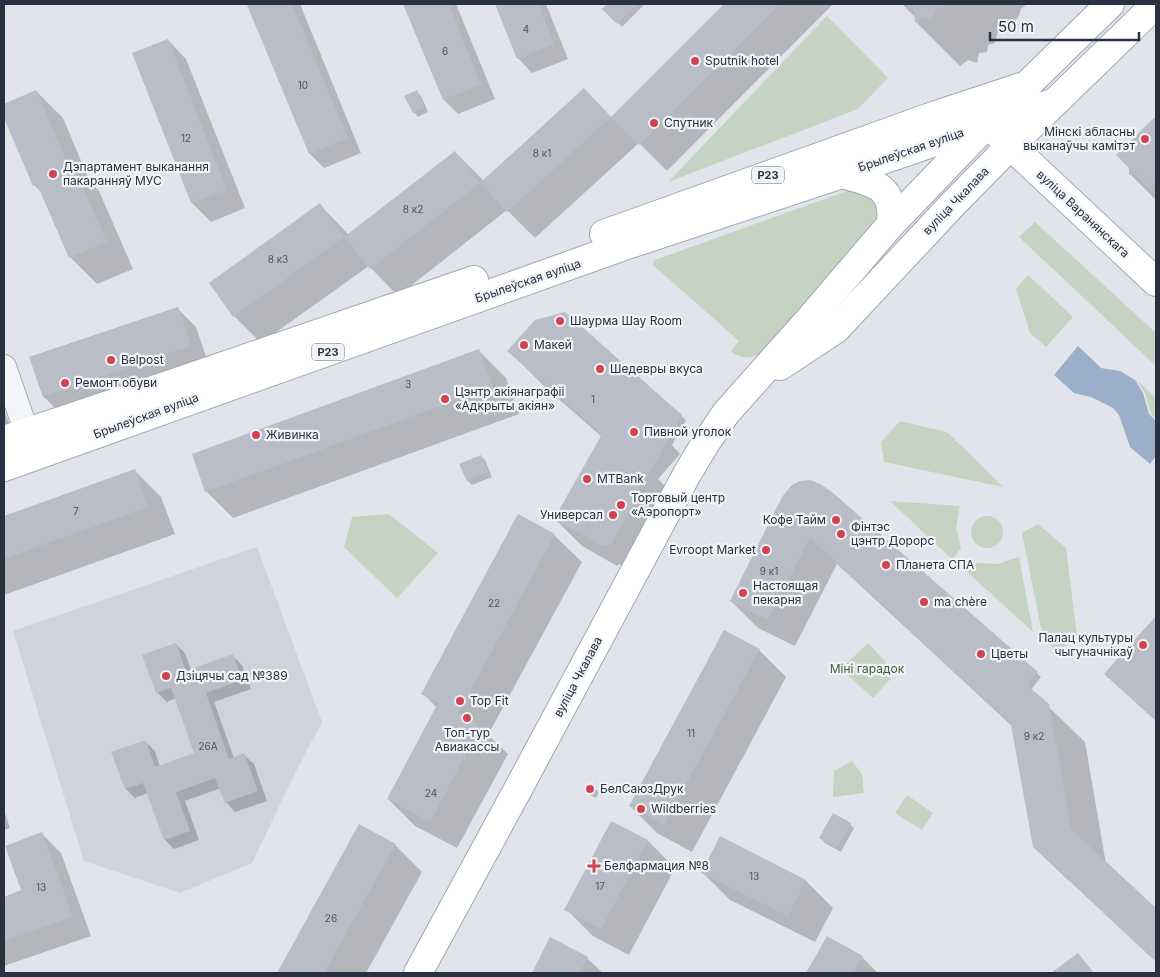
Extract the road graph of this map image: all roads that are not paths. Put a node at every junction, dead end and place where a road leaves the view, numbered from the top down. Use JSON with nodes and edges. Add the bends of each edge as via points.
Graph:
{"nodes":[{"id":1,"x":1110,"y":4,"type":"edge"},
{"id":2,"x":1156,"y":4,"type":"edge"},
{"id":3,"x":1027,"y":85,"type":"junction"},
{"id":4,"x":1054,"y":102,"type":"junction"},
{"id":5,"x":987,"y":124,"type":"junction"},
{"id":6,"x":1011,"y":145,"type":"junction"},
{"id":7,"x":842,"y":174,"type":"junction"},
{"id":8,"x":891,"y":224,"type":"junction"},
{"id":9,"x":1156,"y":282,"type":"edge"},
{"id":10,"x":4,"y":367,"type":"edge"},
{"id":11,"x":749,"y":387,"type":"junction"},
{"id":12,"x":22,"y":443,"type":"edge"},
{"id":13,"x":4,"y":467,"type":"edge"},
{"id":14,"x":418,"y":973,"type":"edge"}],
"edges":[{"from":1,"to":3,"type":"main road","name":"вуліца Чкалава","number":"Р23"},
{"from":2,"to":4,"type":"main road","name":"вуліца Чкалава","number":"Р23"},
{"from":3,"to":5,"type":"main road","name":"вуліца Чкалава"},
{"from":3,"to":12,"type":"main road","name":"Брылеўская вуліца","number":"Р23","via":[[171,384]]},
{"from":4,"to":5,"type":"main road","name":"Брылеўская вуліца","number":"Р23"},
{"from":4,"to":6,"type":"main road","name":"вуліца Чкалава"},
{"from":5,"to":6,"type":"main road","name":"вуліца Варанянскага"},
{"from":5,"to":7,"type":"main road","name":"Брылеўская вуліца","number":"Р23"},
{"from":5,"to":8,"type":"main road","name":"вуліца Чкалава"},
{"from":6,"to":9,"type":"main road","name":"вуліца Варанянскага"},
{"from":6,"to":11,"type":"main road","name":"вуліца Чкалава","via":[[836,329]]},
{"from":7,"to":8,"type":"main road","via":[[882,188],[889,198]]},
{"from":7,"to":12,"type":"main road","name":"Брылеўская вуліца","number":"Р23"},
{"from":8,"to":11,"type":"main road","name":"вуліца Чкалава"},
{"from":10,"to":12,"type":"street"},
{"from":11,"to":14,"type":"main road","name":"вуліца Чкалава","via":[[726,413],[687,474]]},
{"from":12,"to":13,"type":"main road","name":"Брылеўская вуліца","number":"Р23"}]}
